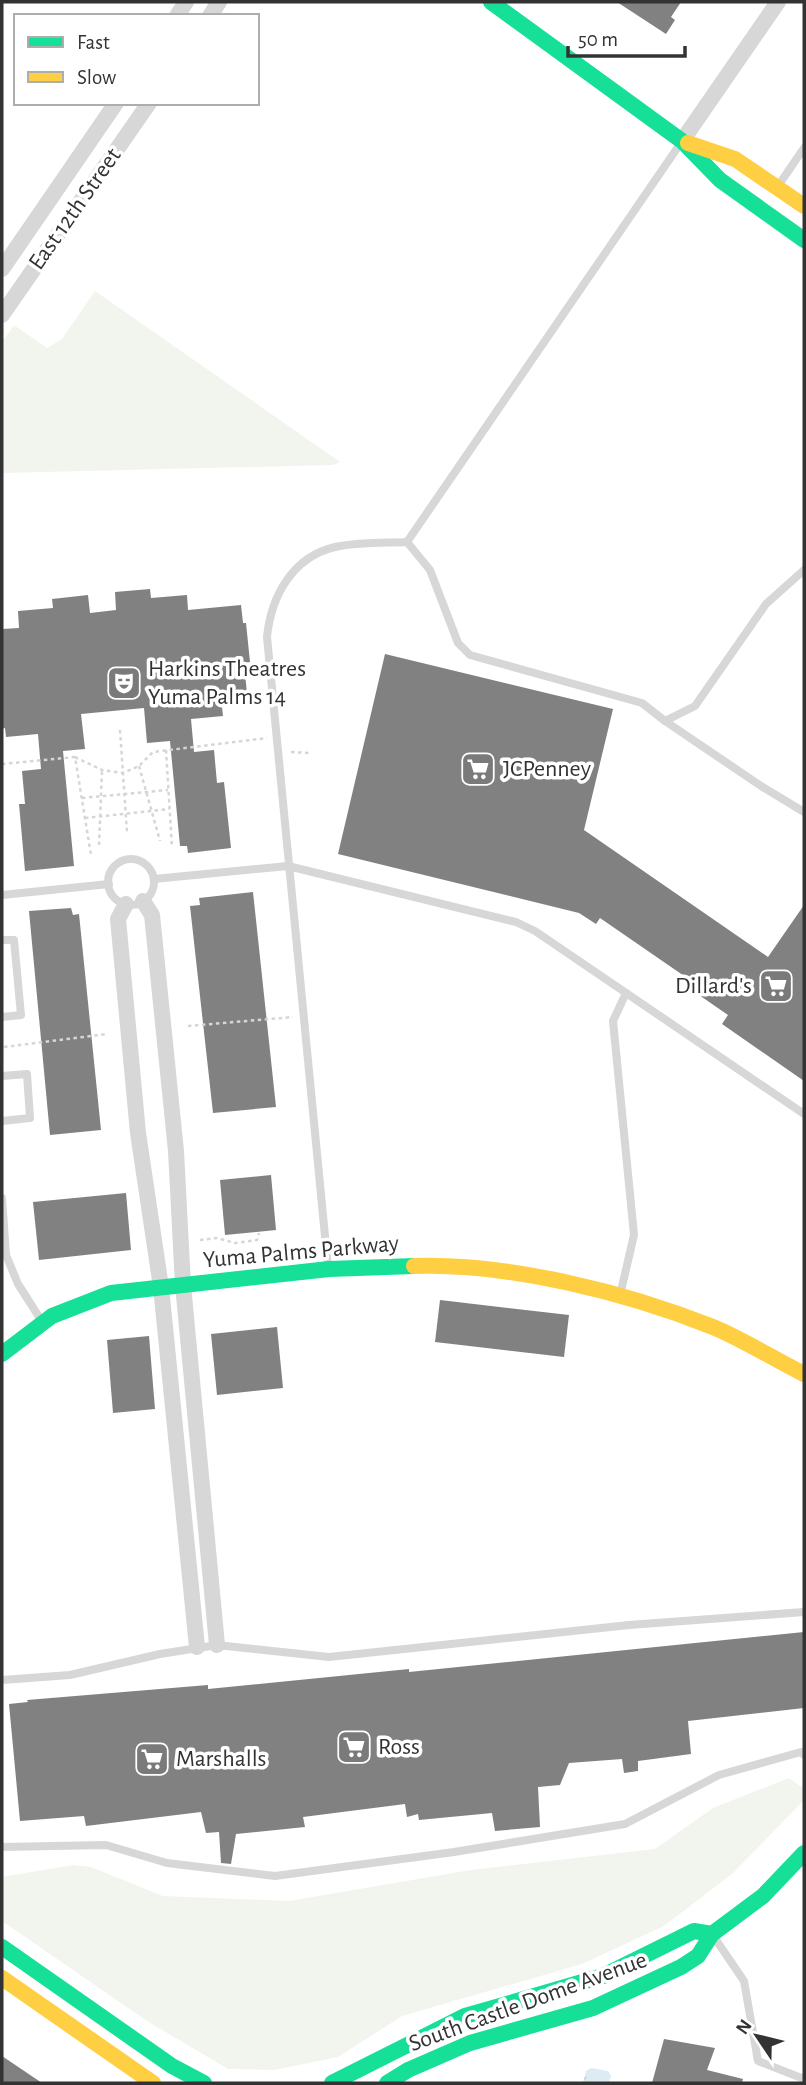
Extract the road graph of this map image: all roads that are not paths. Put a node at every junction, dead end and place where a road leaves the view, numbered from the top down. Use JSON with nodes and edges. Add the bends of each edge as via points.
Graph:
{"nodes":[{"id":1,"x":491,"y":2,"type":"edge"},
{"id":2,"x":778,"y":2,"type":"edge"},
{"id":3,"x":115,"y":105,"type":"edge"},
{"id":4,"x":148,"y":105,"type":"edge"},
{"id":5,"x":681,"y":141,"type":"junction"},
{"id":6,"x":804,"y":148,"type":"edge"},
{"id":7,"x":59,"y":186,"type":"junction"},
{"id":8,"x":777,"y":187,"type":"junction"},
{"id":9,"x":81,"y":201,"type":"junction"},
{"id":10,"x":804,"y":206,"type":"edge"},
{"id":11,"x":804,"y":240,"type":"edge"},
{"id":12,"x":2,"y":269,"type":"edge"},
{"id":13,"x":2,"y":315,"type":"edge"},
{"id":14,"x":407,"y":542,"type":"junction"},
{"id":15,"x":804,"y":570,"type":"edge"},
{"id":16,"x":665,"y":721,"type":"junction"},
{"id":17,"x":804,"y":812,"type":"edge"},
{"id":18,"x":288,"y":866,"type":"junction"},
{"id":19,"x":154,"y":879,"type":"junction"},
{"id":20,"x":109,"y":884,"type":"junction"},
{"id":21,"x":2,"y":895,"type":"edge"},
{"id":22,"x":143,"y":901,"type":"junction"},
{"id":23,"x":126,"y":904,"type":"junction"},
{"id":24,"x":2,"y":940,"type":"edge"},
{"id":25,"x":626,"y":993,"type":"junction"},
{"id":26,"x":2,"y":1017,"type":"edge"},
{"id":27,"x":2,"y":1076,"type":"edge"},
{"id":28,"x":804,"y":1114,"type":"edge"},
{"id":29,"x":2,"y":1121,"type":"edge"},
{"id":30,"x":2,"y":1198,"type":"edge"},
{"id":31,"x":329,"y":1269,"type":"junction"},
{"id":32,"x":183,"y":1285,"type":"junction"},
{"id":33,"x":161,"y":1286,"type":"junction"},
{"id":34,"x":621,"y":1294,"type":"junction"},
{"id":35,"x":41,"y":1320,"type":"junction"},
{"id":36,"x":2,"y":1354,"type":"edge"},
{"id":37,"x":804,"y":1374,"type":"edge"},
{"id":38,"x":804,"y":1612,"type":"edge"},
{"id":39,"x":217,"y":1645,"type":"junction"},
{"id":40,"x":197,"y":1647,"type":"junction"},
{"id":41,"x":2,"y":1680,"type":"edge"},
{"id":42,"x":804,"y":1755,"type":"edge"},
{"id":43,"x":2,"y":1847,"type":"edge"},
{"id":44,"x":804,"y":1853,"type":"edge"},
{"id":45,"x":712,"y":1934,"type":"junction"},
{"id":46,"x":2,"y":1947,"type":"edge"},
{"id":47,"x":2,"y":1978,"type":"edge"},
{"id":48,"x":804,"y":2079,"type":"edge"},
{"id":49,"x":153,"y":2083,"type":"edge"},
{"id":50,"x":204,"y":2083,"type":"edge"},
{"id":51,"x":332,"y":2083,"type":"edge"},
{"id":52,"x":387,"y":2083,"type":"edge"}],
"edges":[{"from":1,"to":5,"type":"street"},
{"from":2,"to":5,"type":"street"},
{"from":3,"to":7,"type":"street","name":"East 12th Street"},
{"from":4,"to":9,"type":"street","name":"East 12th Street"},
{"from":5,"to":8,"type":"street","via":[[735,159]]},
{"from":5,"to":11,"type":"street","via":[[720,180]]},
{"from":5,"to":14,"type":"lane"},
{"from":6,"to":8,"type":"lane"},
{"from":7,"to":9,"type":"street"},
{"from":7,"to":12,"type":"street","name":"East 12th Street"},
{"from":8,"to":10,"type":"street"},
{"from":9,"to":13,"type":"street","name":"East 12th Street"},
{"from":14,"to":16,"type":"lane","via":[[430,570],[458,643],[470,656],[642,703]]},
{"from":14,"to":18,"type":"lane","via":[[335,547],[310,558],[289,576],[276,596],[267,637]]},
{"from":15,"to":16,"type":"lane","via":[[766,604],[695,706]]},
{"from":16,"to":17,"type":"lane"},
{"from":18,"to":19,"type":"lane"},
{"from":18,"to":25,"type":"lane","via":[[516,922]]},
{"from":18,"to":31,"type":"lane"},
{"from":19,"to":20,"type":"lane","via":[[148,867],[129,859],[116,865]]},
{"from":19,"to":22,"type":"lane","via":[[152,892]]},
{"from":20,"to":21,"type":"lane"},
{"from":20,"to":23,"type":"lane","via":[[114,897]]},
{"from":22,"to":23,"type":"lane"},
{"from":22,"to":32,"type":"street","via":[[152,915],[176,1151]]},
{"from":23,"to":33,"type":"street","via":[[118,919],[138,1133]]},
{"from":24,"to":26,"type":"lane","via":[[14,940],[21,1015]]},
{"from":25,"to":28,"type":"lane"},
{"from":25,"to":34,"type":"lane","via":[[613,1021],[634,1236]]},
{"from":27,"to":29,"type":"lane","via":[[27,1074],[30,1118]]},
{"from":30,"to":35,"type":"lane","via":[[6,1255]]},
{"from":31,"to":32,"type":"street","name":"Yuma Palms Parkway"},
{"from":31,"to":34,"type":"street","name":"Yuma Palms Parkway","via":[[421,1266],[499,1272]]},
{"from":32,"to":33,"type":"street","name":"Yuma Palms Parkway"},
{"from":32,"to":39,"type":"street"},
{"from":33,"to":35,"type":"street","name":"Yuma Palms Parkway","via":[[90,1299]]},
{"from":33,"to":40,"type":"street"},
{"from":34,"to":37,"type":"street","name":"Yuma Palms Parkway","via":[[715,1328]]},
{"from":35,"to":36,"type":"street","name":"Yuma Palms Parkway"},
{"from":38,"to":39,"type":"lane","via":[[629,1625],[329,1657]]},
{"from":39,"to":40,"type":"lane"},
{"from":40,"to":41,"type":"lane","via":[[69,1675]]},
{"from":42,"to":43,"type":"lane","via":[[801,1752],[719,1775],[625,1824],[275,1875],[167,1863],[106,1845]]},
{"from":44,"to":45,"type":"street","name":"South Castle Dome Avenue","via":[[763,1896]]},
{"from":45,"to":48,"type":"lane","via":[[744,1981],[758,2061]]},
{"from":45,"to":51,"type":"street","name":"South Castle Dome Avenue","via":[[694,1931],[603,1976],[465,2016]]},
{"from":45,"to":52,"type":"street","name":"South Castle Dome Avenue","via":[[698,1956],[639,1989],[593,2008],[470,2043]]},
{"from":46,"to":50,"type":"street","via":[[172,2066]]},
{"from":47,"to":49,"type":"street"}]}
